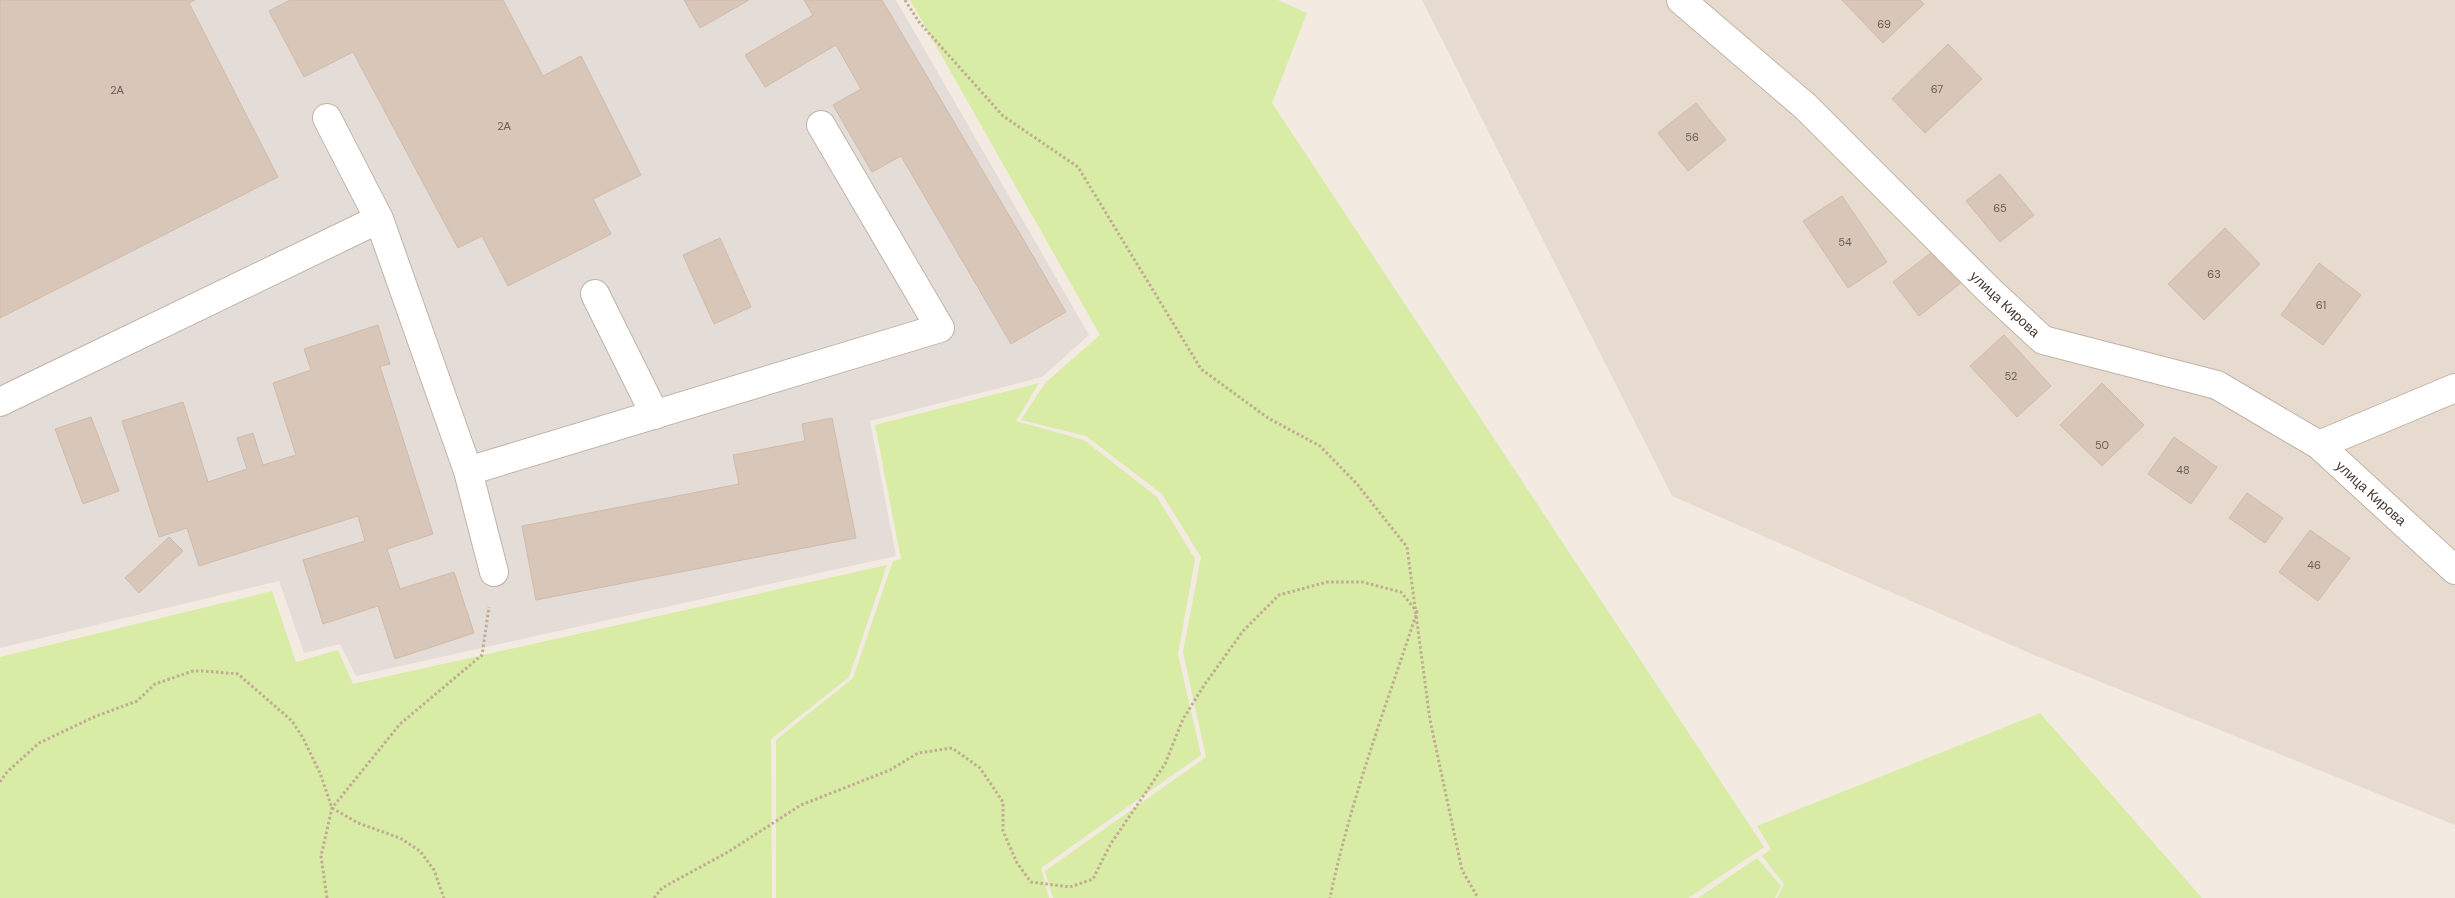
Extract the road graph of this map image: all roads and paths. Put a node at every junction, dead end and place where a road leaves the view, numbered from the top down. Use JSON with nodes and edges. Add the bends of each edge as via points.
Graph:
{"nodes":[{"id":1,"x":905,"y":0,"type":"edge"},
{"id":2,"x":1681,"y":0,"type":"edge"},
{"id":3,"x":327,"y":118,"type":"dead end"},
{"id":4,"x":821,"y":125,"type":"dead end"},
{"id":5,"x":379,"y":219,"type":"junction"},
{"id":6,"x":595,"y":294,"type":"dead end"},
{"id":7,"x":2455,"y":388,"type":"edge"},
{"id":8,"x":0,"y":402,"type":"edge"},
{"id":9,"x":654,"y":414,"type":"junction"},
{"id":10,"x":2319,"y":445,"type":"junction"},
{"id":11,"x":468,"y":471,"type":"junction"},
{"id":12,"x":2455,"y":570,"type":"edge"},
{"id":13,"x":494,"y":572,"type":"joint"},
{"id":14,"x":1417,"y":612,"type":"junction"},
{"id":15,"x":0,"y":782,"type":"edge"},
{"id":16,"x":332,"y":808,"type":"junction"},
{"id":17,"x":327,"y":898,"type":"edge"},
{"id":18,"x":444,"y":898,"type":"edge"},
{"id":19,"x":654,"y":898,"type":"edge"},
{"id":20,"x":1330,"y":898,"type":"edge"},
{"id":21,"x":1478,"y":898,"type":"edge"}],
"edges":[{"from":1,"to":14,"type":"path","via":[[919,22],[1003,116],[1078,167],[1201,369],[1268,418],[1320,446],[1357,484],[1407,547]]},
{"from":2,"to":10,"type":"street","name":"улица Кирова","via":[[1806,107],[2043,340],[2217,385]]},
{"from":3,"to":5,"type":"street"},
{"from":4,"to":9,"type":"street","via":[[940,328]]},
{"from":5,"to":8,"type":"street"},
{"from":5,"to":11,"type":"street"},
{"from":6,"to":9,"type":"street"},
{"from":7,"to":10,"type":"street"},
{"from":9,"to":11,"type":"street"},
{"from":10,"to":12,"type":"street","name":"улица Кирова"},
{"from":11,"to":13,"type":"street"},
{"from":13,"to":16,"type":"path","via":[[482,655],[400,724]]},
{"from":14,"to":19,"type":"path","via":[[1401,592],[1362,582],[1327,582],[1279,596],[1243,631],[1205,684],[1184,719],[1165,764],[1110,845],[1093,880],[1070,887],[1031,882],[1017,863],[1003,831],[1003,802],[980,768],[952,748],[918,753],[890,770],[801,805],[728,852],[662,888]]},
{"from":14,"to":20,"type":"path","via":[[1366,766]]},
{"from":14,"to":21,"type":"path","via":[[1430,720],[1462,870]]},
{"from":15,"to":16,"type":"path","via":[[39,743],[137,700],[155,684],[193,671],[204,671],[238,674],[292,721],[320,773]]},
{"from":16,"to":17,"type":"path","via":[[322,856]]},
{"from":16,"to":18,"type":"path","via":[[358,823],[400,838],[420,851],[434,870]]}]}
